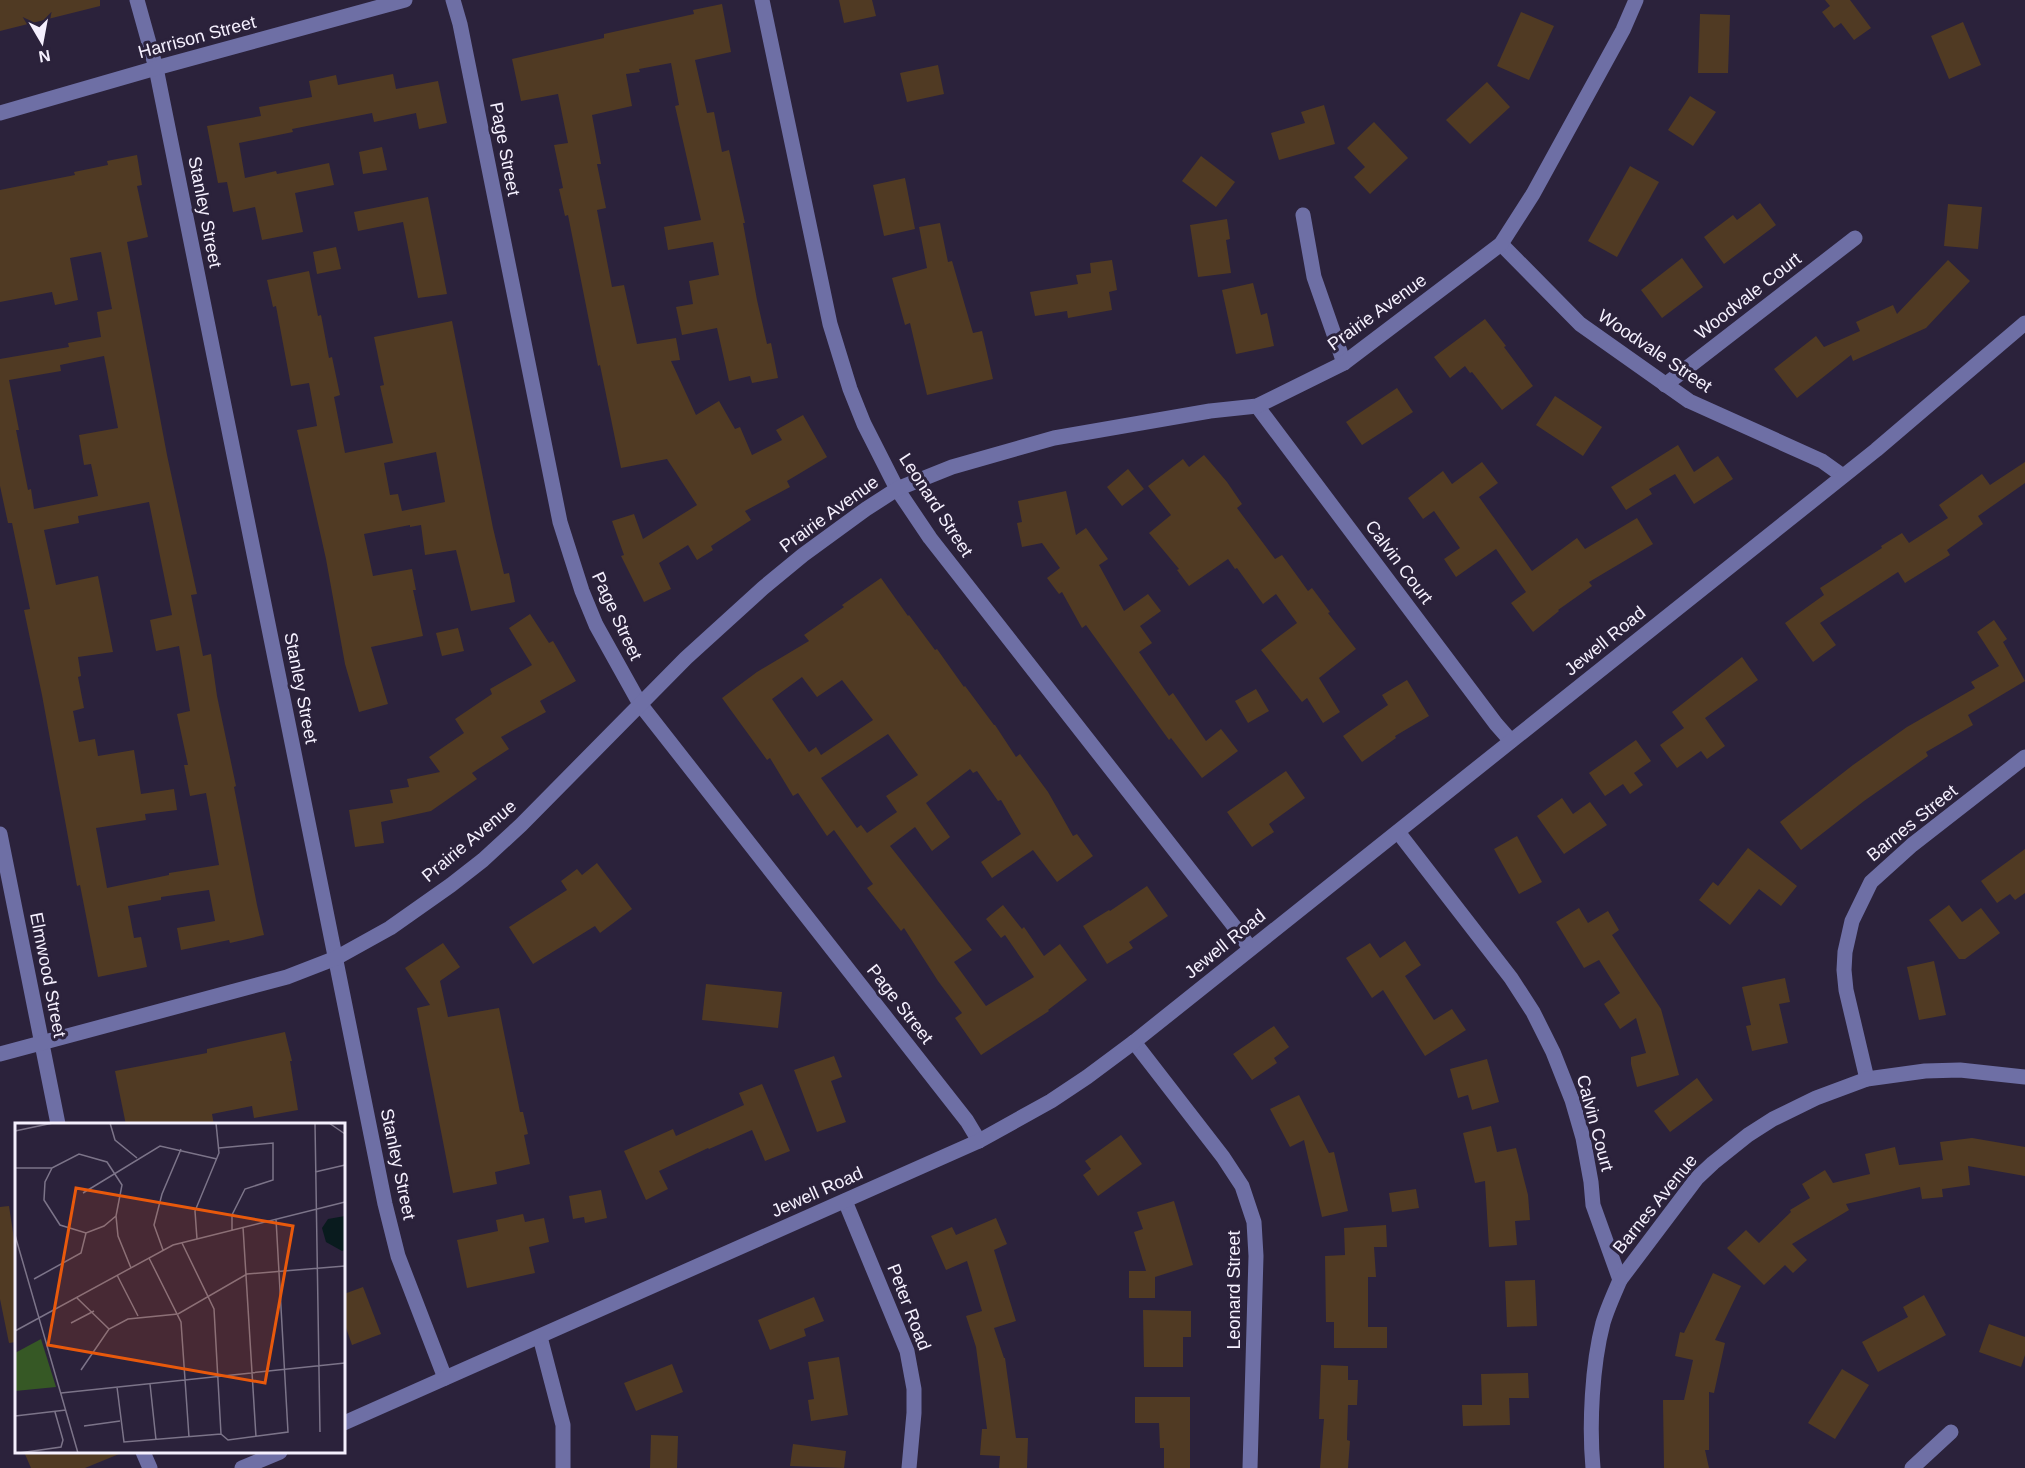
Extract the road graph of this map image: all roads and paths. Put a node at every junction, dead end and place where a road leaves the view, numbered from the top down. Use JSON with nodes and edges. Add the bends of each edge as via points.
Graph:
{"nodes":[{"id":1,"x":137,"y":0,"type":"edge"},
{"id":2,"x":405,"y":0,"type":"edge"},
{"id":3,"x":453,"y":0,"type":"edge"},
{"id":4,"x":762,"y":0,"type":"edge"},
{"id":5,"x":1636,"y":0,"type":"edge"},
{"id":6,"x":156,"y":68,"type":"junction"},
{"id":7,"x":0,"y":113,"type":"edge"},
{"id":8,"x":1303,"y":215,"type":"dead end"},
{"id":9,"x":1855,"y":238,"type":"dead end"},
{"id":10,"x":1501,"y":244,"type":"junction"},
{"id":11,"x":2025,"y":323,"type":"edge"},
{"id":12,"x":1344,"y":363,"type":"junction"},
{"id":13,"x":1665,"y":385,"type":"junction"},
{"id":14,"x":1257,"y":406,"type":"junction"},
{"id":15,"x":1843,"y":476,"type":"junction"},
{"id":16,"x":897,"y":489,"type":"junction"},
{"id":17,"x":640,"y":704,"type":"junction"},
{"id":18,"x":1511,"y":741,"type":"junction"},
{"id":19,"x":2025,"y":757,"type":"edge"},
{"id":20,"x":1398,"y":832,"type":"junction"},
{"id":21,"x":0,"y":834,"type":"edge"},
{"id":22,"x":1250,"y":948,"type":"junction"},
{"id":23,"x":336,"y":958,"type":"junction"},
{"id":24,"x":1134,"y":1042,"type":"junction"},
{"id":25,"x":42,"y":1043,"type":"junction"},
{"id":26,"x":0,"y":1054,"type":"edge"},
{"id":27,"x":2025,"y":1077,"type":"edge"},
{"id":28,"x":1867,"y":1078,"type":"junction"},
{"id":29,"x":58,"y":1123,"type":"edge"},
{"id":30,"x":979,"y":1141,"type":"junction"},
{"id":31,"x":845,"y":1201,"type":"junction"},
{"id":32,"x":1620,"y":1280,"type":"junction"},
{"id":33,"x":540,"y":1336,"type":"junction"},
{"id":34,"x":445,"y":1378,"type":"junction"},
{"id":35,"x":345,"y":1423,"type":"edge"},
{"id":36,"x":1951,"y":1431,"type":"dead end"},
{"id":37,"x":143,"y":1453,"type":"edge"},
{"id":38,"x":278,"y":1453,"type":"edge"},
{"id":39,"x":150,"y":1468,"type":"edge"},
{"id":40,"x":242,"y":1468,"type":"edge"},
{"id":41,"x":563,"y":1468,"type":"edge"},
{"id":42,"x":909,"y":1468,"type":"edge"},
{"id":43,"x":1250,"y":1468,"type":"edge"},
{"id":44,"x":1593,"y":1468,"type":"edge"},
{"id":45,"x":1912,"y":1468,"type":"edge"}],
"edges":[{"from":1,"to":6,"type":"street","name":"Stanley Street"},
{"from":2,"to":6,"type":"street","name":"Harrison Street"},
{"from":3,"to":17,"type":"street","name":"Page Street","via":[[560,522],[596,625]]},
{"from":4,"to":16,"type":"street","name":"Leonard Street","via":[[830,324],[864,424]]},
{"from":5,"to":10,"type":"street","name":"Prairie Avenue","via":[[1533,194]]},
{"from":6,"to":7,"type":"street","name":"Harrison Street"},
{"from":6,"to":23,"type":"street","name":"Stanley Street"},
{"from":8,"to":12,"type":"street","via":[[1314,277]]},
{"from":9,"to":13,"type":"street","name":"Woodvale Court"},
{"from":10,"to":12,"type":"street","name":"Prairie Avenue"},
{"from":10,"to":13,"type":"street","name":"Woodvale Street","via":[[1580,324]]},
{"from":11,"to":15,"type":"street","name":"Jewell Road"},
{"from":12,"to":14,"type":"street","name":"Prairie Avenue"},
{"from":13,"to":15,"type":"street","name":"Woodvale Street","via":[[1689,401],[1822,461]]},
{"from":14,"to":16,"type":"street","name":"Prairie Avenue","via":[[1054,438],[952,467]]},
{"from":14,"to":18,"type":"street","name":"Calvin Court"},
{"from":15,"to":18,"type":"street","name":"Jewell Road"},
{"from":16,"to":17,"type":"street","name":"Prairie Avenue","via":[[764,588]]},
{"from":16,"to":22,"type":"street","name":"Leonard Street","via":[[930,538]]},
{"from":17,"to":23,"type":"street","name":"Prairie Avenue","via":[[483,860],[390,928]]},
{"from":17,"to":30,"type":"street","name":"Page Street"},
{"from":18,"to":20,"type":"street","name":"Jewell Road"},
{"from":19,"to":28,"type":"street","name":"Barnes Street","via":[[1870,882],[1850,930],[1844,970]]},
{"from":20,"to":22,"type":"street","name":"Jewell Road"},
{"from":20,"to":32,"type":"street","name":"Calvin Court","via":[[1511,978],[1553,1052],[1583,1138],[1593,1205]]},
{"from":21,"to":25,"type":"street","name":"Elmwood Street"},
{"from":22,"to":24,"type":"street","name":"Jewell Road"},
{"from":23,"to":25,"type":"street","name":"Prairie Avenue","via":[[286,977]]},
{"from":23,"to":34,"type":"street","name":"Stanley Street","via":[[398,1256]]},
{"from":24,"to":30,"type":"street","name":"Jewell Road","via":[[1051,1101]]},
{"from":24,"to":43,"type":"street","name":"Leonard Street","via":[[1223,1157],[1250,1205],[1256,1234]]},
{"from":25,"to":26,"type":"street","name":"Prairie Avenue"},
{"from":25,"to":29,"type":"street","name":"Elmwood Street"},
{"from":27,"to":28,"type":"street","name":"Barnes Avenue","via":[[1960,1070]]},
{"from":28,"to":32,"type":"street","name":"Barnes Avenue","via":[[1773,1119],[1713,1162]]},
{"from":30,"to":31,"type":"street","name":"Jewell Road"},
{"from":31,"to":33,"type":"street","name":"Jewell Road"},
{"from":31,"to":42,"type":"street","name":"Peter Road","via":[[907,1351],[914,1389]]},
{"from":32,"to":44,"type":"street","via":[[1603,1323],[1594,1378]]},
{"from":33,"to":34,"type":"street","name":"Jewell Road"},
{"from":33,"to":41,"type":"street","via":[[563,1425]]},
{"from":34,"to":35,"type":"street","name":"Jewell Road"},
{"from":36,"to":45,"type":"street"},
{"from":37,"to":39,"type":"street"},
{"from":38,"to":40,"type":"street"}]}
